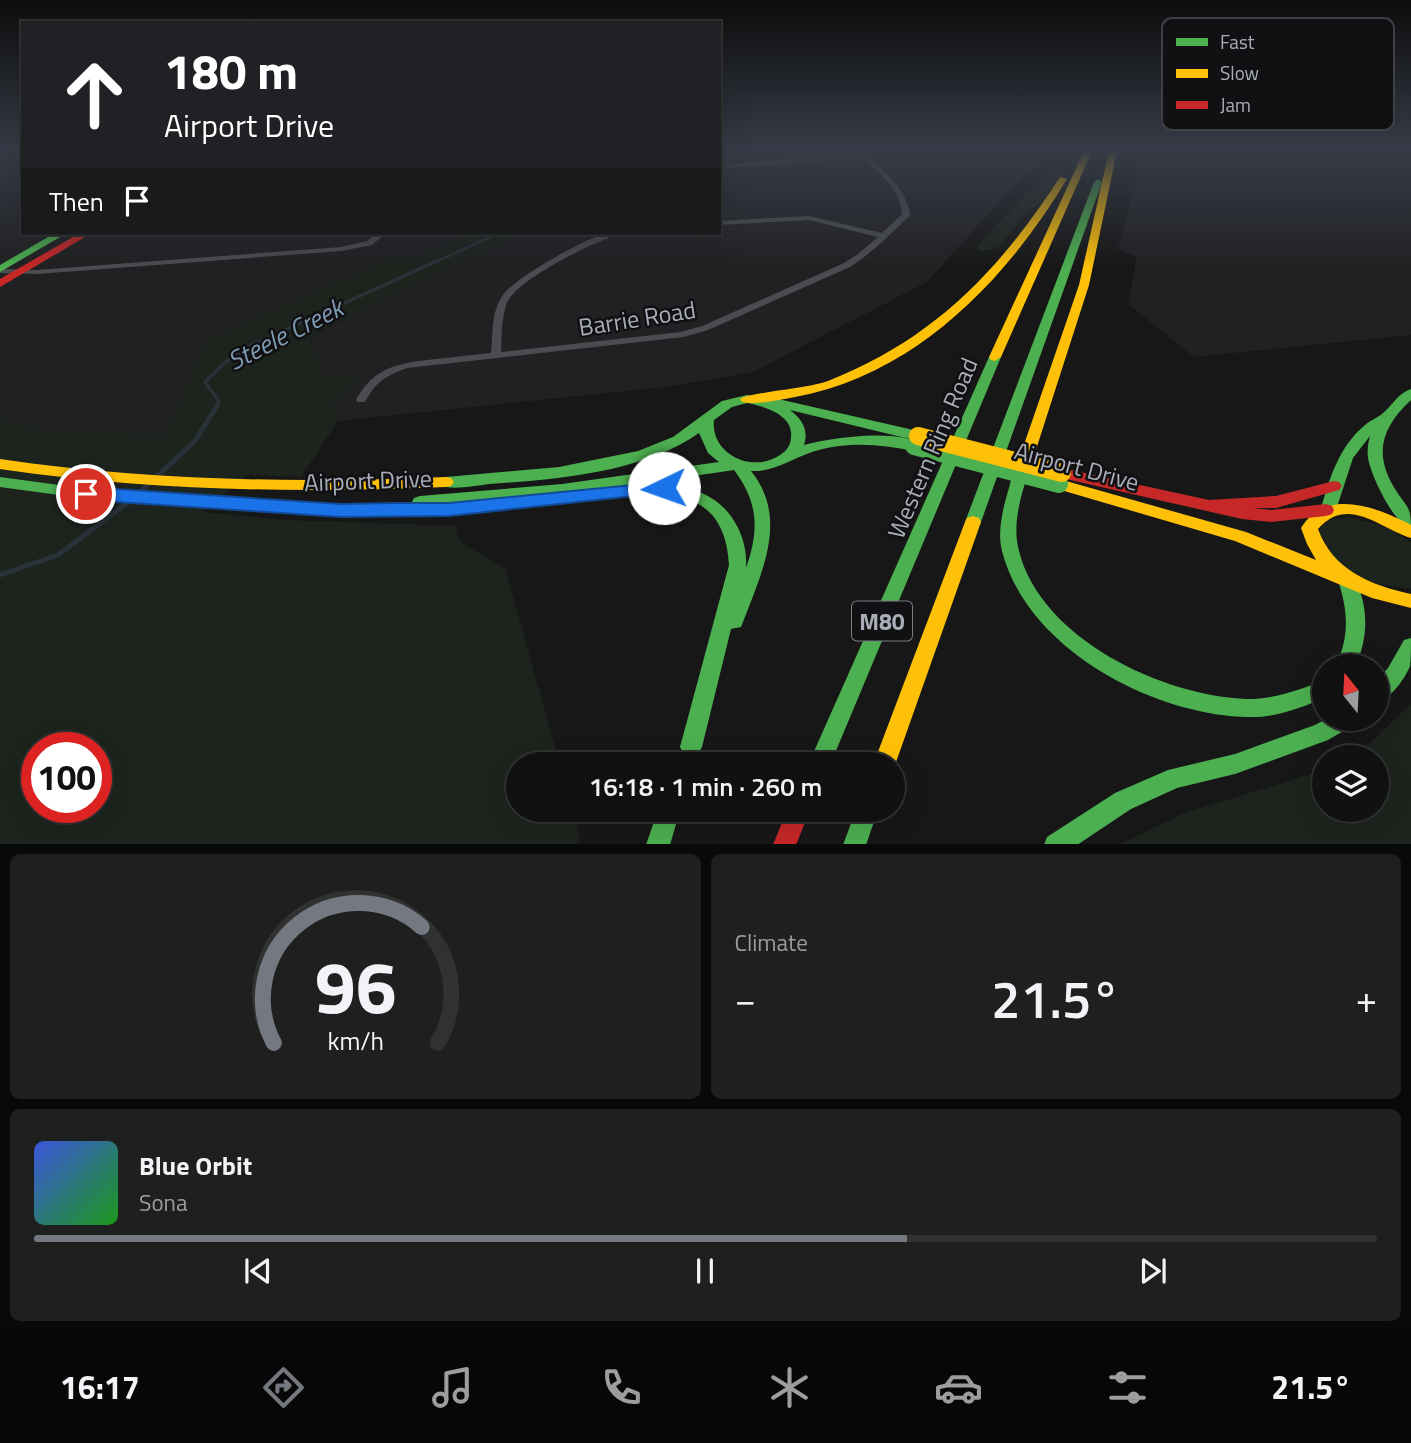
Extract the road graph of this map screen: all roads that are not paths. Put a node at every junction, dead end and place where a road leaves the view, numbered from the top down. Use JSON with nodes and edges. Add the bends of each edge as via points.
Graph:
{"nodes":[{"id":1,"x":894,"y":190,"type":"edge"},
{"id":2,"x":1056,"y":190,"type":"edge"},
{"id":3,"x":1069,"y":190,"type":"edge"},
{"id":4,"x":1096,"y":190,"type":"edge"},
{"id":5,"x":1107,"y":190,"type":"edge"},
{"id":6,"x":721,"y":223,"type":"edge"},
{"id":7,"x":59,"y":235,"type":"edge"},
{"id":8,"x":84,"y":235,"type":"edge"},
{"id":9,"x":379,"y":235,"type":"edge"},
{"id":10,"x":610,"y":235,"type":"edge"},
{"id":11,"x":885,"y":236,"type":"junction"},
{"id":12,"x":0,"y":270,"type":"edge"},
{"id":13,"x":22,"y":272,"type":"junction"},
{"id":14,"x":0,"y":284,"type":"edge"},
{"id":15,"x":496,"y":354,"type":"junction"},
{"id":16,"x":1411,"y":394,"type":"edge"},
{"id":17,"x":747,"y":399,"type":"junction"},
{"id":18,"x":361,"y":401,"type":"dead end"},
{"id":19,"x":773,"y":402,"type":"junction"},
{"id":20,"x":1381,"y":419,"type":"junction"},
{"id":21,"x":705,"y":422,"type":"junction"},
{"id":22,"x":916,"y":441,"type":"junction"},
{"id":23,"x":791,"y":455,"type":"junction"},
{"id":24,"x":0,"y":464,"type":"edge"},
{"id":25,"x":738,"y":466,"type":"junction"},
{"id":26,"x":1061,"y":478,"type":"junction"},
{"id":27,"x":0,"y":481,"type":"edge"},
{"id":28,"x":1334,"y":486,"type":"junction"},
{"id":29,"x":248,"y":503,"type":"junction"},
{"id":30,"x":1193,"y":504,"type":"junction"},
{"id":31,"x":1327,"y":510,"type":"junction"},
{"id":32,"x":1411,"y":523,"type":"edge"},
{"id":33,"x":1411,"y":532,"type":"edge"},
{"id":34,"x":1345,"y":580,"type":"junction"},
{"id":35,"x":1411,"y":601,"type":"edge"},
{"id":36,"x":1411,"y":646,"type":"edge"},
{"id":37,"x":1352,"y":654,"type":"edge"},
{"id":38,"x":1390,"y":680,"type":"edge"},
{"id":39,"x":1312,"y":694,"type":"edge"},
{"id":40,"x":1323,"y":732,"type":"edge"},
{"id":41,"x":691,"y":747,"type":"junction"},
{"id":42,"x":689,"y":752,"type":"edge"},
{"id":43,"x":825,"y":752,"type":"edge"},
{"id":44,"x":889,"y":752,"type":"edge"},
{"id":45,"x":665,"y":822,"type":"edge"},
{"id":46,"x":794,"y":822,"type":"edge"},
{"id":47,"x":863,"y":822,"type":"edge"},
{"id":48,"x":658,"y":844,"type":"edge"},
{"id":49,"x":784,"y":844,"type":"edge"},
{"id":50,"x":854,"y":844,"type":"edge"},
{"id":51,"x":1057,"y":844,"type":"edge"}],
"edges":[{"from":1,"to":11,"type":"street","name":"Barrie Road","via":[[907,205],[906,215]]},
{"from":2,"to":17,"type":"main road","via":[[1005,262],[928,332],[831,384]]},
{"from":3,"to":43,"type":"main road","name":"Western Ring Road","number":"M80"},
{"from":4,"to":44,"type":"main road","number":"M80"},
{"from":5,"to":39,"type":"main road","via":[[1077,313],[1011,501],[1007,526],[1013,564],[1040,608],[1069,637],[1155,688],[1203,702],[1249,707],[1294,702]]},
{"from":6,"to":11,"type":"street","via":[[809,218]]},
{"from":7,"to":12,"type":"main road"},
{"from":8,"to":13,"type":"main road"},
{"from":9,"to":13,"type":"street","via":[[348,248]]},
{"from":10,"to":15,"type":"street","via":[[519,283],[500,311]]},
{"from":11,"to":15,"type":"street","name":"Barrie Road","via":[[847,265],[705,328],[652,341]]},
{"from":12,"to":13,"type":"street"},
{"from":13,"to":14,"type":"main road"},
{"from":15,"to":18,"type":"street","name":"Barrie Road","via":[[405,365],[379,375],[367,386]]},
{"from":16,"to":20,"type":"main road"},
{"from":17,"to":19,"type":"main road"},
{"from":17,"to":21,"type":"main road","via":[[718,408]]},
{"from":19,"to":22,"type":"main road","name":"Airport Drive"},
{"from":19,"to":23,"type":"main road","via":[[798,427],[799,446]]},
{"from":20,"to":28,"type":"main road","via":[[1355,440]]},
{"from":20,"to":32,"type":"main road","via":[[1376,470],[1384,489]]},
{"from":21,"to":24,"type":"main road","name":"Airport Drive","via":[[692,436],[655,453],[592,465],[435,482],[233,488],[89,478]]},
{"from":21,"to":25,"type":"main road","via":[[710,445]]},
{"from":22,"to":23,"type":"main road","name":"Airport Drive","via":[[845,439]]},
{"from":22,"to":26,"type":"main road","name":"Airport Drive","bridge":true},
{"from":23,"to":25,"type":"main road"},
{"from":25,"to":29,"type":"main road","name":"Airport Drive","via":[[459,500]]},
{"from":25,"to":41,"type":"main road","via":[[761,493],[764,529]]},
{"from":26,"to":30,"type":"main road","name":"Airport Drive"},
{"from":26,"to":34,"type":"main road","name":"Airport Drive","via":[[1276,547]]},
{"from":27,"to":29,"type":"main road","name":"Airport Drive","via":[[69,491]]},
{"from":28,"to":30,"type":"main road","via":[[1271,503]]},
{"from":28,"to":31,"type":"main road"},
{"from":29,"to":41,"type":"main road","via":[[341,510],[449,509],[652,488],[701,498],[732,525],[739,552]]},
{"from":30,"to":31,"type":"main road","name":"Airport Drive","via":[[1271,516]]},
{"from":31,"to":33,"type":"main road","name":"Airport Drive","via":[[1371,513]]},
{"from":31,"to":34,"type":"main road","via":[[1311,524],[1311,539]]},
{"from":34,"to":35,"type":"main road","name":"Airport Drive","via":[[1376,594]]},
{"from":34,"to":37,"type":"main road","via":[[1360,621],[1359,639]]},
{"from":36,"to":38,"type":"main road"},
{"from":40,"to":51,"type":"main road","via":[[1235,764],[1176,778],[1123,801]]},
{"from":41,"to":42,"type":"main road"},
{"from":45,"to":48,"type":"main road"},
{"from":46,"to":49,"type":"main road"},
{"from":47,"to":50,"type":"main road"}]}
